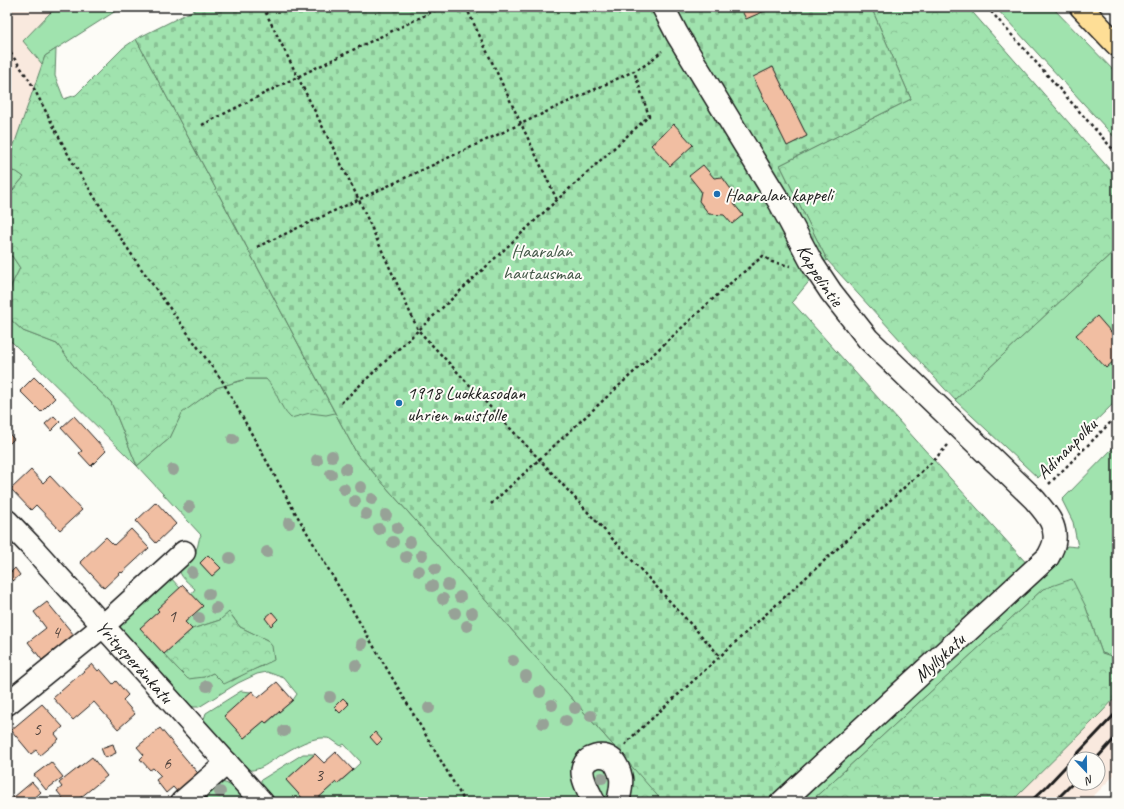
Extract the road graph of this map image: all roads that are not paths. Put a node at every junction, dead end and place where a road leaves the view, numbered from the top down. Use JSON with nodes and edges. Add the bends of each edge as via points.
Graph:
{"nodes":[{"id":1,"x":663,"y":7,"type":"edge"},
{"id":2,"x":1081,"y":7,"type":"edge"},
{"id":3,"x":1117,"y":45,"type":"edge"},
{"id":4,"x":1034,"y":499,"type":"joint"},
{"id":5,"x":7,"y":521,"type":"edge"},
{"id":6,"x":184,"y":552,"type":"dead end"},
{"id":7,"x":103,"y":626,"type":"junction"},
{"id":8,"x":7,"y":704,"type":"edge"},
{"id":9,"x":227,"y":763,"type":"junction"},
{"id":10,"x":182,"y":802,"type":"edge"},
{"id":11,"x":262,"y":802,"type":"edge"},
{"id":12,"x":594,"y":802,"type":"edge"},
{"id":13,"x":618,"y":802,"type":"edge"},
{"id":14,"x":782,"y":802,"type":"edge"}],
"edges":[{"from":1,"to":4,"type":"street","name":"Kappelintie","via":[[780,203],[820,277],[868,339]]},
{"from":2,"to":3,"type":"main road"},
{"from":4,"to":14,"type":"street","name":"Myllykatu","via":[[1049,517],[1055,531],[1054,544],[1048,557]]},
{"from":5,"to":7,"type":"street","name":"Yritysperänkatu"},
{"from":6,"to":7,"type":"street"},
{"from":7,"to":8,"type":"street"},
{"from":7,"to":9,"type":"street","name":"Yritysperänkatu"},
{"from":9,"to":10,"type":"street"},
{"from":9,"to":11,"type":"street","name":"Yritysperänkatu"},
{"from":12,"to":13,"type":"street","via":[[586,785],[583,768],[588,760],[595,756],[606,756],[612,760],[621,776]]}]}
